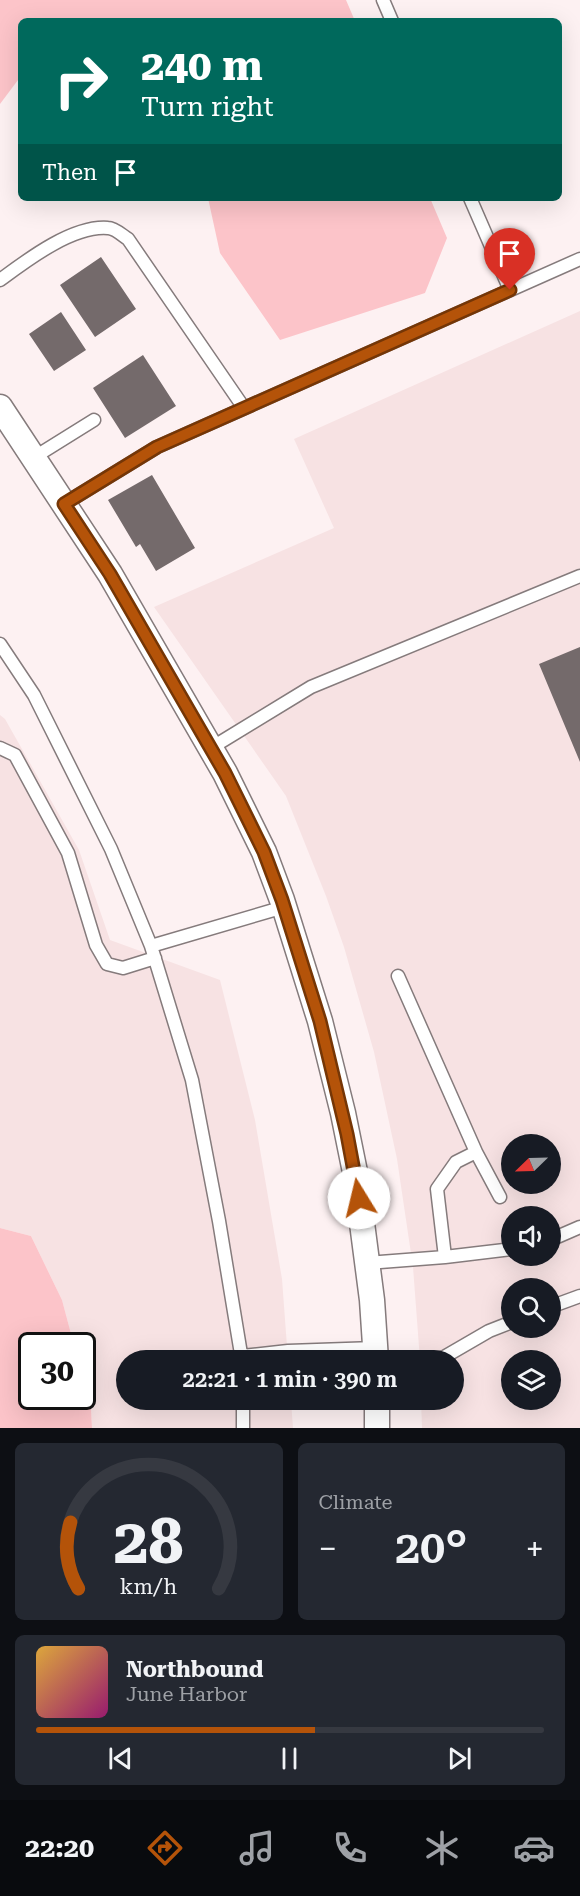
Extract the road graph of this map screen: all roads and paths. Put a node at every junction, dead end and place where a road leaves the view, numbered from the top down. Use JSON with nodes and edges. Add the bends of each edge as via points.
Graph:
{"nodes":[{"id":1,"x":383,"y":0,"type":"edge"},
{"id":2,"x":391,"y":18,"type":"edge"},
{"id":3,"x":471,"y":201,"type":"edge"},
{"id":4,"x":580,"y":259,"type":"edge"},
{"id":5,"x":0,"y":280,"type":"edge"},
{"id":6,"x":510,"y":290,"type":"junction"},
{"id":7,"x":0,"y":407,"type":"edge"},
{"id":8,"x":244,"y":408,"type":"junction"},
{"id":9,"x":94,"y":420,"type":"dead end"},
{"id":10,"x":33,"y":458,"type":"junction"},
{"id":11,"x":64,"y":504,"type":"junction"},
{"id":12,"x":580,"y":576,"type":"edge"},
{"id":13,"x":0,"y":644,"type":"edge"},
{"id":14,"x":0,"y":748,"type":"edge"},
{"id":15,"x":211,"y":748,"type":"junction"},
{"id":16,"x":284,"y":907,"type":"junction"},
{"id":17,"x":153,"y":952,"type":"junction"},
{"id":18,"x":398,"y":976,"type":"dead end"},
{"id":19,"x":476,"y":1152,"type":"junction"},
{"id":20,"x":500,"y":1197,"type":"dead end"},
{"id":21,"x":580,"y":1227,"type":"edge"},
{"id":22,"x":561,"y":1235,"type":"edge"},
{"id":23,"x":501,"y":1250,"type":"edge"},
{"id":24,"x":445,"y":1257,"type":"junction"},
{"id":25,"x":367,"y":1263,"type":"junction"},
{"id":26,"x":580,"y":1296,"type":"edge"},
{"id":27,"x":561,"y":1303,"type":"edge"},
{"id":28,"x":501,"y":1326,"type":"edge"},
{"id":29,"x":241,"y":1350,"type":"edge"},
{"id":30,"x":376,"y":1350,"type":"edge"},
{"id":31,"x":456,"y":1350,"type":"edge"},
{"id":32,"x":243,"y":1410,"type":"edge"},
{"id":33,"x":377,"y":1410,"type":"edge"},
{"id":34,"x":243,"y":1428,"type":"edge"},
{"id":35,"x":377,"y":1428,"type":"edge"}],
"edges":[{"from":1,"to":2,"type":"lane"},
{"from":3,"to":6,"type":"lane"},
{"from":4,"to":6,"type":"lane"},
{"from":5,"to":8,"type":"lane","via":[[66,238],[92,229],[111,228],[128,239]]},
{"from":6,"to":8,"type":"lane"},
{"from":7,"to":10,"type":"street"},
{"from":8,"to":11,"type":"lane","via":[[157,447]]},
{"from":9,"to":10,"type":"lane"},
{"from":10,"to":11,"type":"street"},
{"from":11,"to":15,"type":"street","via":[[110,574]]},
{"from":12,"to":15,"type":"lane","via":[[311,687]]},
{"from":13,"to":17,"type":"lane","via":[[34,695],[111,849]]},
{"from":14,"to":17,"type":"lane","via":[[15,756],[68,853],[96,945],[107,964],[123,968]]},
{"from":15,"to":16,"type":"street","via":[[264,852]]},
{"from":16,"to":17,"type":"lane"},
{"from":16,"to":25,"type":"street","via":[[320,1021],[340,1102],[356,1177]]},
{"from":17,"to":29,"type":"lane","via":[[192,1080]]},
{"from":18,"to":19,"type":"lane"},
{"from":19,"to":20,"type":"lane"},
{"from":19,"to":24,"type":"lane","via":[[456,1162],[437,1189]]},
{"from":21,"to":22,"type":"lane"},
{"from":23,"to":24,"type":"lane"},
{"from":24,"to":25,"type":"lane"},
{"from":25,"to":30,"type":"street"},
{"from":26,"to":27,"type":"lane"},
{"from":28,"to":31,"type":"lane"},
{"from":32,"to":34,"type":"lane"},
{"from":33,"to":35,"type":"street"}]}
